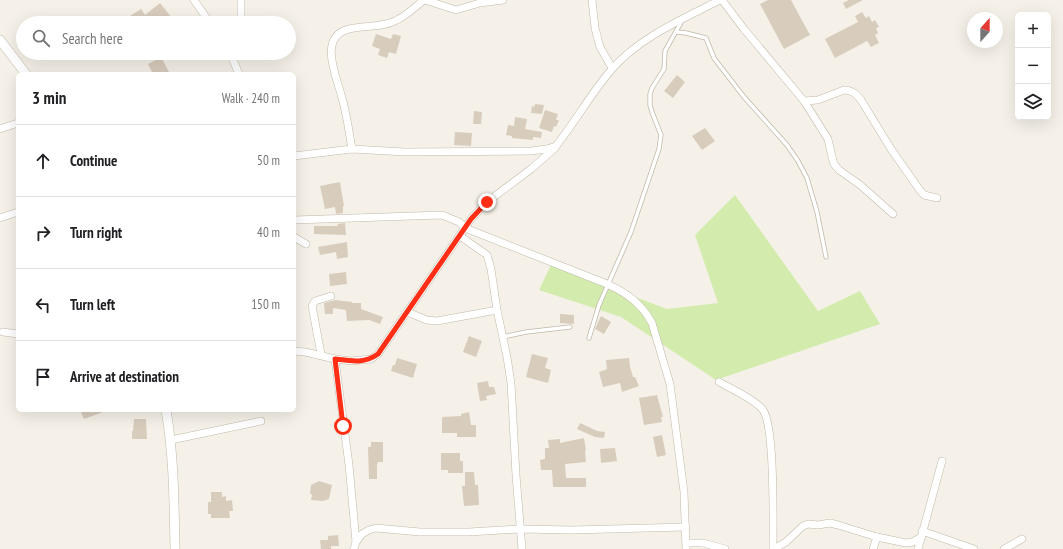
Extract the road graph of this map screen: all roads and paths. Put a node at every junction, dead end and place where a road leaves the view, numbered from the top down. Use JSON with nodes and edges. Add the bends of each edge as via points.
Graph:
{"nodes":[{"id":1,"x":194,"y":0,"type":"edge"},
{"id":2,"x":241,"y":0,"type":"edge"},
{"id":3,"x":425,"y":0,"type":"edge"},
{"id":4,"x":503,"y":0,"type":"edge"},
{"id":5,"x":592,"y":0,"type":"edge"},
{"id":6,"x":721,"y":0,"type":"edge"},
{"id":7,"x":205,"y":16,"type":"edge"},
{"id":8,"x":241,"y":16,"type":"edge"},
{"id":9,"x":683,"y":18,"type":"junction"},
{"id":10,"x":677,"y":32,"type":"junction"},
{"id":11,"x":0,"y":40,"type":"edge"},
{"id":12,"x":234,"y":60,"type":"edge"},
{"id":13,"x":612,"y":68,"type":"junction"},
{"id":14,"x":24,"y":72,"type":"edge"},
{"id":15,"x":238,"y":72,"type":"edge"},
{"id":16,"x":804,"y":101,"type":"junction"},
{"id":17,"x":16,"y":124,"type":"edge"},
{"id":18,"x":0,"y":129,"type":"edge"},
{"id":19,"x":556,"y":146,"type":"junction"},
{"id":20,"x":352,"y":149,"type":"junction"},
{"id":21,"x":296,"y":156,"type":"edge"},
{"id":22,"x":937,"y":198,"type":"dead end"},
{"id":23,"x":16,"y":213,"type":"edge"},
{"id":24,"x":893,"y":214,"type":"dead end"},
{"id":25,"x":0,"y":218,"type":"edge"},
{"id":26,"x":296,"y":220,"type":"edge"},
{"id":27,"x":465,"y":228,"type":"junction"},
{"id":28,"x":460,"y":236,"type":"junction"},
{"id":29,"x":296,"y":238,"type":"edge"},
{"id":30,"x":306,"y":244,"type":"dead end"},
{"id":31,"x":826,"y":257,"type":"dead end"},
{"id":32,"x":607,"y":284,"type":"junction"},
{"id":33,"x":330,"y":296,"type":"dead end"},
{"id":34,"x":497,"y":310,"type":"junction"},
{"id":35,"x":407,"y":312,"type":"junction"},
{"id":36,"x":570,"y":327,"type":"dead end"},
{"id":37,"x":3,"y":332,"type":"dead end"},
{"id":38,"x":16,"y":334,"type":"edge"},
{"id":39,"x":503,"y":337,"type":"junction"},
{"id":40,"x":588,"y":338,"type":"dead end"},
{"id":41,"x":296,"y":351,"type":"edge"},
{"id":42,"x":321,"y":354,"type":"junction"},
{"id":43,"x":335,"y":359,"type":"junction"},
{"id":44,"x":719,"y":382,"type":"dead end"},
{"id":45,"x":166,"y":412,"type":"edge"},
{"id":46,"x":261,"y":421,"type":"dead end"},
{"id":47,"x":171,"y":440,"type":"junction"},
{"id":48,"x":942,"y":461,"type":"dead end"},
{"id":49,"x":686,"y":528,"type":"junction"},
{"id":50,"x":520,"y":529,"type":"junction"},
{"id":51,"x":922,"y":534,"type":"junction"},
{"id":52,"x":877,"y":537,"type":"junction"},
{"id":53,"x":1022,"y":539,"type":"dead end"},
{"id":54,"x":355,"y":546,"type":"edge"},
{"id":55,"x":686,"y":546,"type":"edge"},
{"id":56,"x":175,"y":549,"type":"edge"},
{"id":57,"x":522,"y":549,"type":"edge"},
{"id":58,"x":725,"y":549,"type":"edge"},
{"id":59,"x":774,"y":549,"type":"edge"},
{"id":60,"x":873,"y":549,"type":"edge"},
{"id":61,"x":918,"y":549,"type":"edge"},
{"id":62,"x":974,"y":549,"type":"edge"},
{"id":63,"x":1004,"y":549,"type":"edge"}],
"edges":[{"from":1,"to":7,"type":"street"},
{"from":2,"to":8,"type":"street"},
{"from":3,"to":4,"type":"street","via":[[456,10]]},
{"from":3,"to":20,"type":"street","via":[[396,21],[348,29],[336,36],[331,57],[343,100]]},
{"from":5,"to":13,"type":"street","via":[[600,47]]},
{"from":6,"to":9,"type":"street"},
{"from":6,"to":16,"type":"street"},
{"from":9,"to":10,"type":"lane"},
{"from":9,"to":13,"type":"street","via":[[634,48]]},
{"from":10,"to":31,"type":"lane","via":[[706,38],[714,58],[798,161],[807,178],[817,212]]},
{"from":10,"to":32,"type":"lane","via":[[665,51],[664,69],[650,94],[650,105],[661,135],[659,149],[631,232]]},
{"from":11,"to":14,"type":"street"},
{"from":12,"to":15,"type":"street"},
{"from":13,"to":19,"type":"street"},
{"from":16,"to":22,"type":"street","via":[[818,100],[844,90],[853,91],[919,189],[924,195]]},
{"from":16,"to":24,"type":"street","via":[[828,139],[834,164]]},
{"from":17,"to":18,"type":"street"},
{"from":19,"to":20,"type":"street","via":[[531,151],[405,152]]},
{"from":19,"to":27,"type":"street","via":[[531,169],[487,202]]},
{"from":20,"to":21,"type":"street"},
{"from":23,"to":25,"type":"street"},
{"from":26,"to":27,"type":"street","via":[[432,214],[451,218]]},
{"from":27,"to":28,"type":"street"},
{"from":27,"to":32,"type":"street"},
{"from":28,"to":34,"type":"street","via":[[487,255]]},
{"from":28,"to":35,"type":"street"},
{"from":29,"to":30,"type":"street"},
{"from":32,"to":40,"type":"lane"},
{"from":32,"to":49,"type":"street","via":[[621,290],[641,307],[657,336],[670,384]]},
{"from":33,"to":42,"type":"street","via":[[315,301],[312,306]]},
{"from":34,"to":35,"type":"street","via":[[437,321]]},
{"from":34,"to":39,"type":"street"},
{"from":35,"to":43,"type":"street","via":[[378,354],[371,359]]},
{"from":36,"to":39,"type":"lane"},
{"from":37,"to":38,"type":"street"},
{"from":39,"to":50,"type":"street","via":[[511,382]]},
{"from":41,"to":42,"type":"street"},
{"from":42,"to":43,"type":"street"},
{"from":43,"to":54,"type":"street","via":[[349,465]]},
{"from":44,"to":59,"type":"street","via":[[759,405],[765,413],[771,447]]},
{"from":45,"to":47,"type":"street"},
{"from":46,"to":47,"type":"street"},
{"from":47,"to":56,"type":"street"},
{"from":48,"to":51,"type":"street"},
{"from":49,"to":50,"type":"street"},
{"from":49,"to":55,"type":"street"},
{"from":50,"to":54,"type":"street","via":[[420,532],[376,528],[362,534]]},
{"from":50,"to":57,"type":"street"},
{"from":51,"to":52,"type":"street","via":[[913,542],[906,543]]},
{"from":51,"to":61,"type":"street"},
{"from":51,"to":62,"type":"street"},
{"from":52,"to":59,"type":"street","via":[[830,523],[808,524]]},
{"from":52,"to":60,"type":"street"},
{"from":53,"to":63,"type":"street"},
{"from":55,"to":58,"type":"street","via":[[704,543]]}]}
